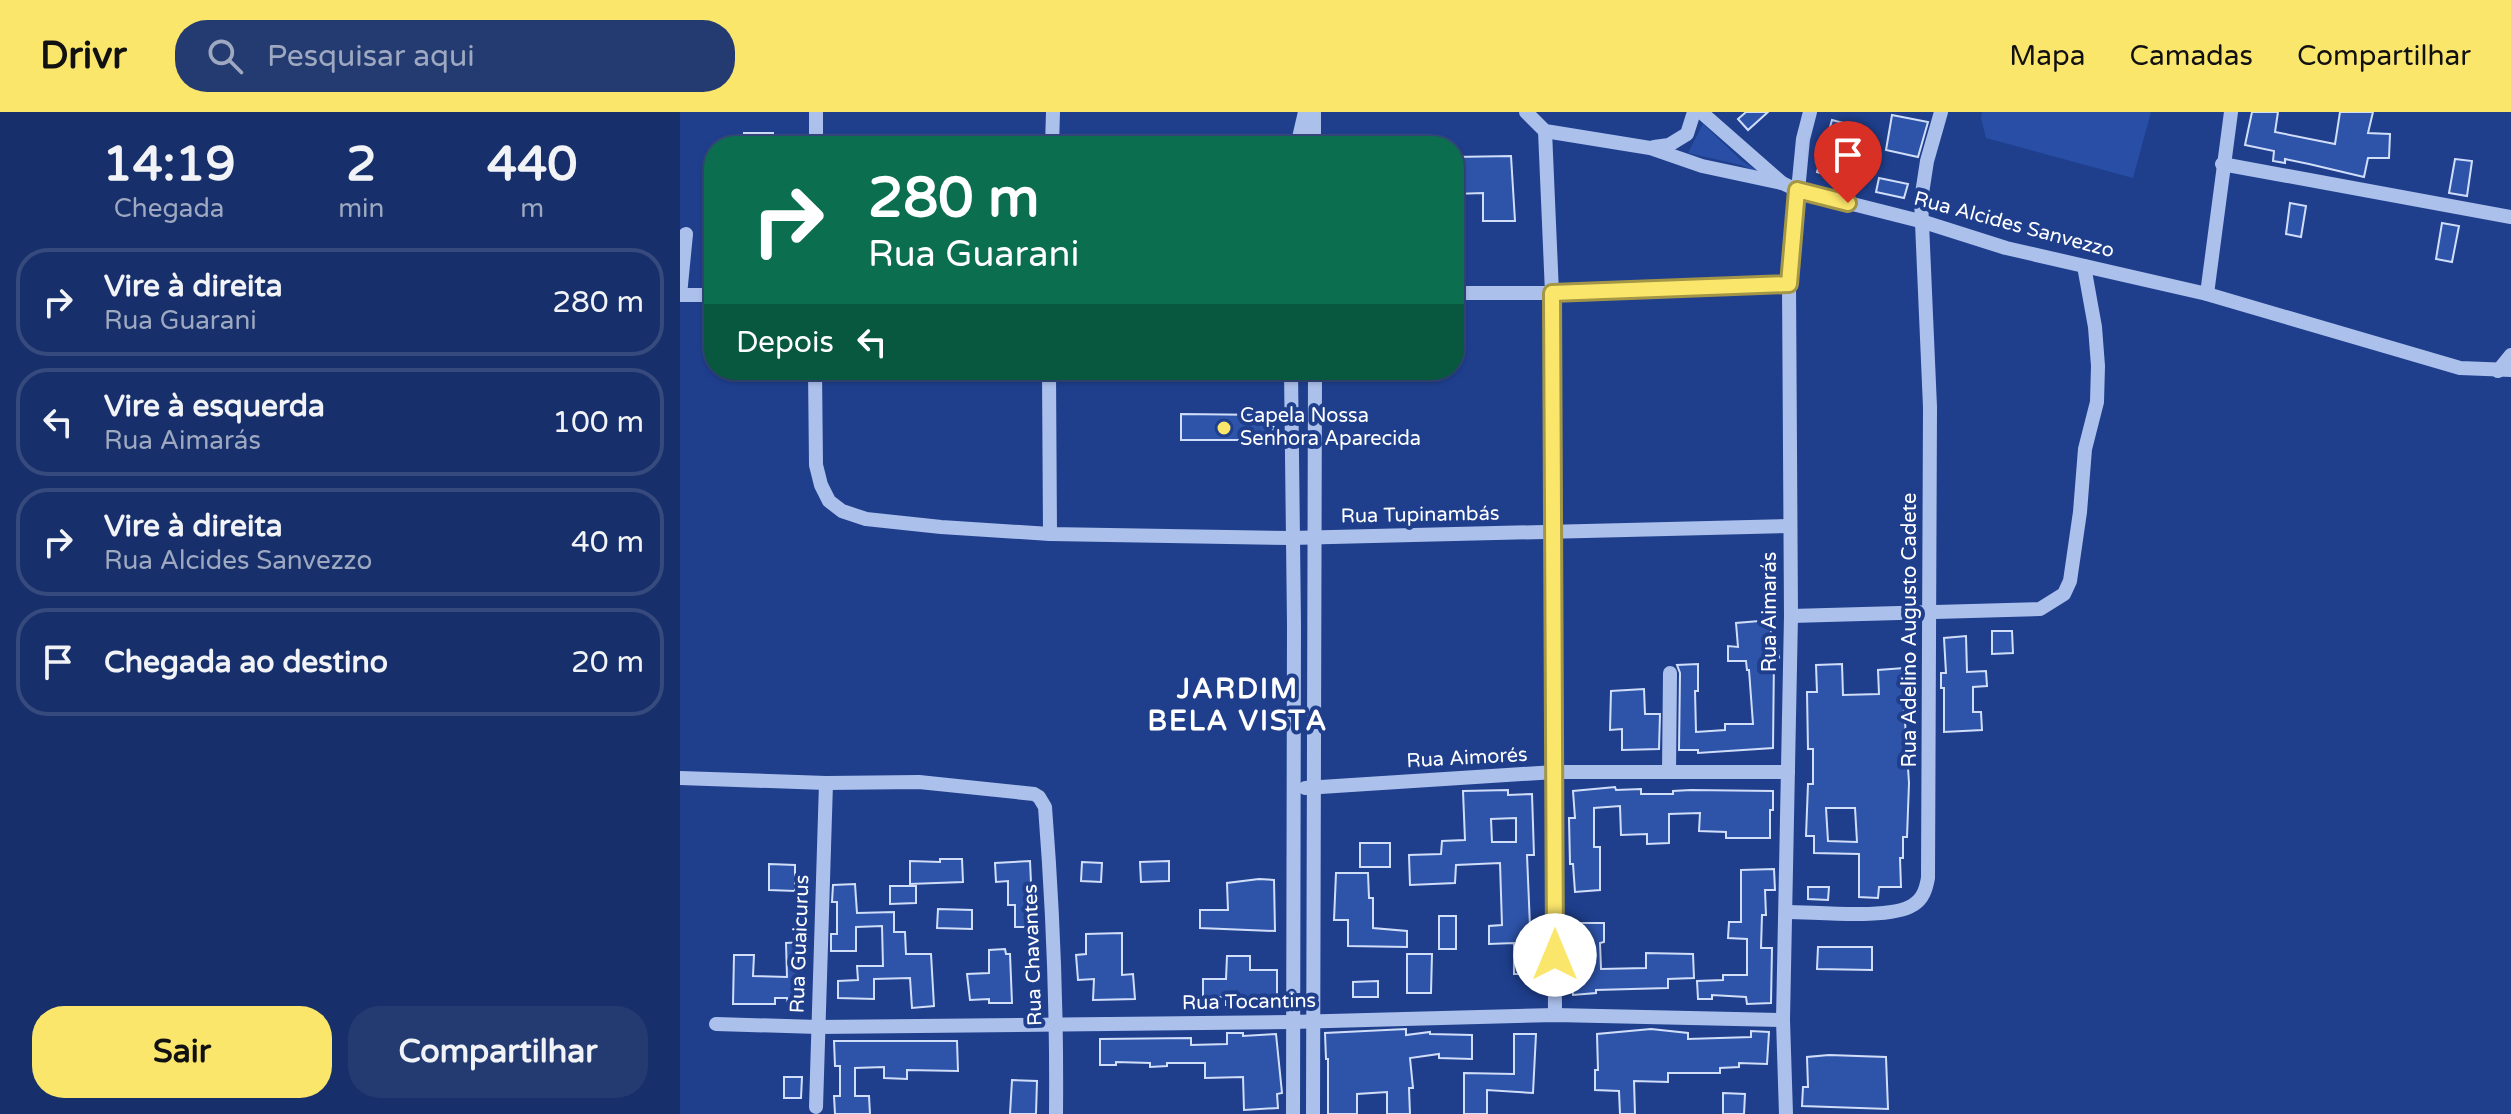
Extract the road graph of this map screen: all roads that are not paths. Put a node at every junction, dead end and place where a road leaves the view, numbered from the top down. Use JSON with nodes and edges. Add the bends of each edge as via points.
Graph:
{"nodes":[{"id":1,"x":816,"y":112,"type":"edge"},
{"id":2,"x":1053,"y":112,"type":"edge"},
{"id":3,"x":1305,"y":112,"type":"edge"},
{"id":4,"x":1314,"y":112,"type":"edge"},
{"id":5,"x":1526,"y":112,"type":"edge"},
{"id":6,"x":1694,"y":112,"type":"edge"},
{"id":7,"x":1701,"y":112,"type":"edge"},
{"id":8,"x":1810,"y":112,"type":"edge"},
{"id":9,"x":1941,"y":112,"type":"edge"},
{"id":10,"x":2231,"y":112,"type":"edge"},
{"id":11,"x":1545,"y":131,"type":"junction"},
{"id":12,"x":816,"y":136,"type":"edge"},
{"id":13,"x":1052,"y":136,"type":"edge"},
{"id":14,"x":1299,"y":136,"type":"edge"},
{"id":15,"x":1314,"y":136,"type":"edge"},
{"id":16,"x":1650,"y":148,"type":"junction"},
{"id":17,"x":2222,"y":164,"type":"junction"},
{"id":18,"x":1782,"y":183,"type":"junction"},
{"id":19,"x":1797,"y":190,"type":"junction"},
{"id":20,"x":2511,"y":217,"type":"edge"},
{"id":21,"x":1924,"y":222,"type":"junction"},
{"id":22,"x":686,"y":234,"type":"dead end"},
{"id":23,"x":2084,"y":266,"type":"junction"},
{"id":24,"x":1789,"y":284,"type":"junction"},
{"id":25,"x":1464,"y":293,"type":"edge"},
{"id":26,"x":1552,"y":293,"type":"junction"},
{"id":27,"x":2207,"y":294,"type":"junction"},
{"id":28,"x":680,"y":295,"type":"edge"},
{"id":29,"x":704,"y":295,"type":"edge"},
{"id":30,"x":2511,"y":355,"type":"edge"},
{"id":31,"x":2504,"y":370,"type":"edge"},
{"id":32,"x":815,"y":380,"type":"edge"},
{"id":33,"x":1049,"y":380,"type":"edge"},
{"id":34,"x":1291,"y":380,"type":"edge"},
{"id":35,"x":1315,"y":380,"type":"edge"},
{"id":36,"x":1790,"y":526,"type":"junction"},
{"id":37,"x":1552,"y":532,"type":"junction"},
{"id":38,"x":1050,"y":534,"type":"junction"},
{"id":39,"x":1314,"y":537,"type":"junction"},
{"id":40,"x":1291,"y":538,"type":"junction"},
{"id":41,"x":1931,"y":612,"type":"junction"},
{"id":42,"x":1791,"y":616,"type":"junction"},
{"id":43,"x":1670,"y":673,"type":"dead end"},
{"id":44,"x":1555,"y":772,"type":"junction"},
{"id":45,"x":1669,"y":772,"type":"junction"},
{"id":46,"x":1788,"y":772,"type":"junction"},
{"id":47,"x":680,"y":778,"type":"edge"},
{"id":48,"x":826,"y":783,"type":"junction"},
{"id":49,"x":1314,"y":787,"type":"junction"},
{"id":50,"x":1293,"y":790,"type":"junction"},
{"id":51,"x":1787,"y":912,"type":"junction"},
{"id":52,"x":1555,"y":1015,"type":"junction"},
{"id":53,"x":1783,"y":1020,"type":"junction"},
{"id":54,"x":1312,"y":1021,"type":"junction"},
{"id":55,"x":1292,"y":1022,"type":"junction"},
{"id":56,"x":716,"y":1024,"type":"dead end"},
{"id":57,"x":1057,"y":1024,"type":"junction"},
{"id":58,"x":818,"y":1027,"type":"junction"},
{"id":59,"x":816,"y":1107,"type":"dead end"},
{"id":60,"x":1056,"y":1114,"type":"edge"},
{"id":61,"x":1293,"y":1114,"type":"edge"},
{"id":62,"x":1313,"y":1114,"type":"edge"},
{"id":63,"x":1786,"y":1114,"type":"edge"}],
"edges":[{"from":1,"to":12,"type":"street"},
{"from":2,"to":13,"type":"street"},
{"from":3,"to":14,"type":"street"},
{"from":4,"to":15,"type":"street"},
{"from":5,"to":11,"type":"street"},
{"from":6,"to":16,"type":"street","via":[[1687,134]]},
{"from":7,"to":18,"type":"street"},
{"from":8,"to":19,"type":"street","name":"Rua Aimarás"},
{"from":9,"to":21,"type":"street","name":"Rua Adelino Augusto Cadete","via":[[1923,185]]},
{"from":10,"to":17,"type":"street"},
{"from":11,"to":16,"type":"street","name":"Rua Alcides Sanvezzo"},
{"from":11,"to":26,"type":"street"},
{"from":16,"to":18,"type":"street","name":"Rua Alcides Sanvezzo","via":[[1702,166]]},
{"from":17,"to":20,"type":"street"},
{"from":17,"to":27,"type":"street"},
{"from":18,"to":19,"type":"street","name":"Rua Alcides Sanvezzo"},
{"from":19,"to":21,"type":"street","name":"Rua Alcides Sanvezzo"},
{"from":19,"to":24,"type":"street","name":"Rua Aimarás"},
{"from":21,"to":23,"type":"street","name":"Rua Alcides Sanvezzo"},
{"from":21,"to":41,"type":"street","name":"Rua Adelino Augusto Cadete"},
{"from":22,"to":28,"type":"street"},
{"from":23,"to":27,"type":"street","name":"Rua Alcides Sanvezzo"},
{"from":23,"to":41,"type":"street","via":[[2096,340],[2097,402],[2085,449],[2070,581],[2064,594],[2040,609]]},
{"from":24,"to":26,"type":"street"},
{"from":24,"to":36,"type":"street","name":"Rua Aimarás"},
{"from":25,"to":26,"type":"street"},
{"from":26,"to":37,"type":"street"},
{"from":27,"to":31,"type":"street","name":"Rua Alcides Sanvezzo","via":[[2460,368]]},
{"from":28,"to":29,"type":"street"},
{"from":30,"to":31,"type":"street"},
{"from":32,"to":38,"type":"street","name":"Rua Tupinambás","via":[[816,465],[829,501],[842,511],[866,519]]},
{"from":33,"to":38,"type":"street"},
{"from":34,"to":40,"type":"street"},
{"from":35,"to":39,"type":"street"},
{"from":36,"to":37,"type":"street","name":"Rua Tupinambás"},
{"from":36,"to":42,"type":"street","name":"Rua Aimarás"},
{"from":37,"to":39,"type":"street","name":"Rua Tupinambás"},
{"from":37,"to":44,"type":"street"},
{"from":38,"to":40,"type":"street","name":"Rua Tupinambás"},
{"from":39,"to":40,"type":"street","name":"Rua Tupinambás"},
{"from":39,"to":49,"type":"street"},
{"from":40,"to":50,"type":"street"},
{"from":41,"to":42,"type":"street"},
{"from":41,"to":51,"type":"street","name":"Rua Adelino Augusto Cadete","via":[[1925,891],[1902,911]]},
{"from":42,"to":46,"type":"street","name":"Rua Aimarás"},
{"from":43,"to":45,"type":"street"},
{"from":44,"to":45,"type":"street","name":"Rua Aimorés"},
{"from":44,"to":49,"type":"street","name":"Rua Aimorés"},
{"from":44,"to":52,"type":"street"},
{"from":45,"to":46,"type":"street","name":"Rua Aimorés"},
{"from":46,"to":51,"type":"street","name":"Rua Aimarás"},
{"from":47,"to":48,"type":"street"},
{"from":48,"to":57,"type":"street","name":"Rua Chavantes","via":[[919,782],[1039,797],[1045,807]]},
{"from":48,"to":58,"type":"street","name":"Rua Guaicurus"},
{"from":49,"to":50,"type":"street","name":"Rua Aimorés"},
{"from":49,"to":54,"type":"street"},
{"from":50,"to":55,"type":"street"},
{"from":51,"to":53,"type":"street","name":"Rua Aimarás"},
{"from":52,"to":53,"type":"street","name":"Rua Tocantins"},
{"from":52,"to":54,"type":"street","name":"Rua Tocantins"},
{"from":53,"to":63,"type":"street","name":"Rua Aimarás"},
{"from":54,"to":55,"type":"street","name":"Rua Tocantins"},
{"from":54,"to":62,"type":"street"},
{"from":55,"to":57,"type":"street","name":"Rua Tocantins"},
{"from":55,"to":61,"type":"street"},
{"from":56,"to":58,"type":"street","name":"Rua Tocantins"},
{"from":57,"to":58,"type":"street","name":"Rua Tocantins"},
{"from":57,"to":60,"type":"street","name":"Rua Chavantes"},
{"from":58,"to":59,"type":"street","name":"Rua Guaicurus"}]}
